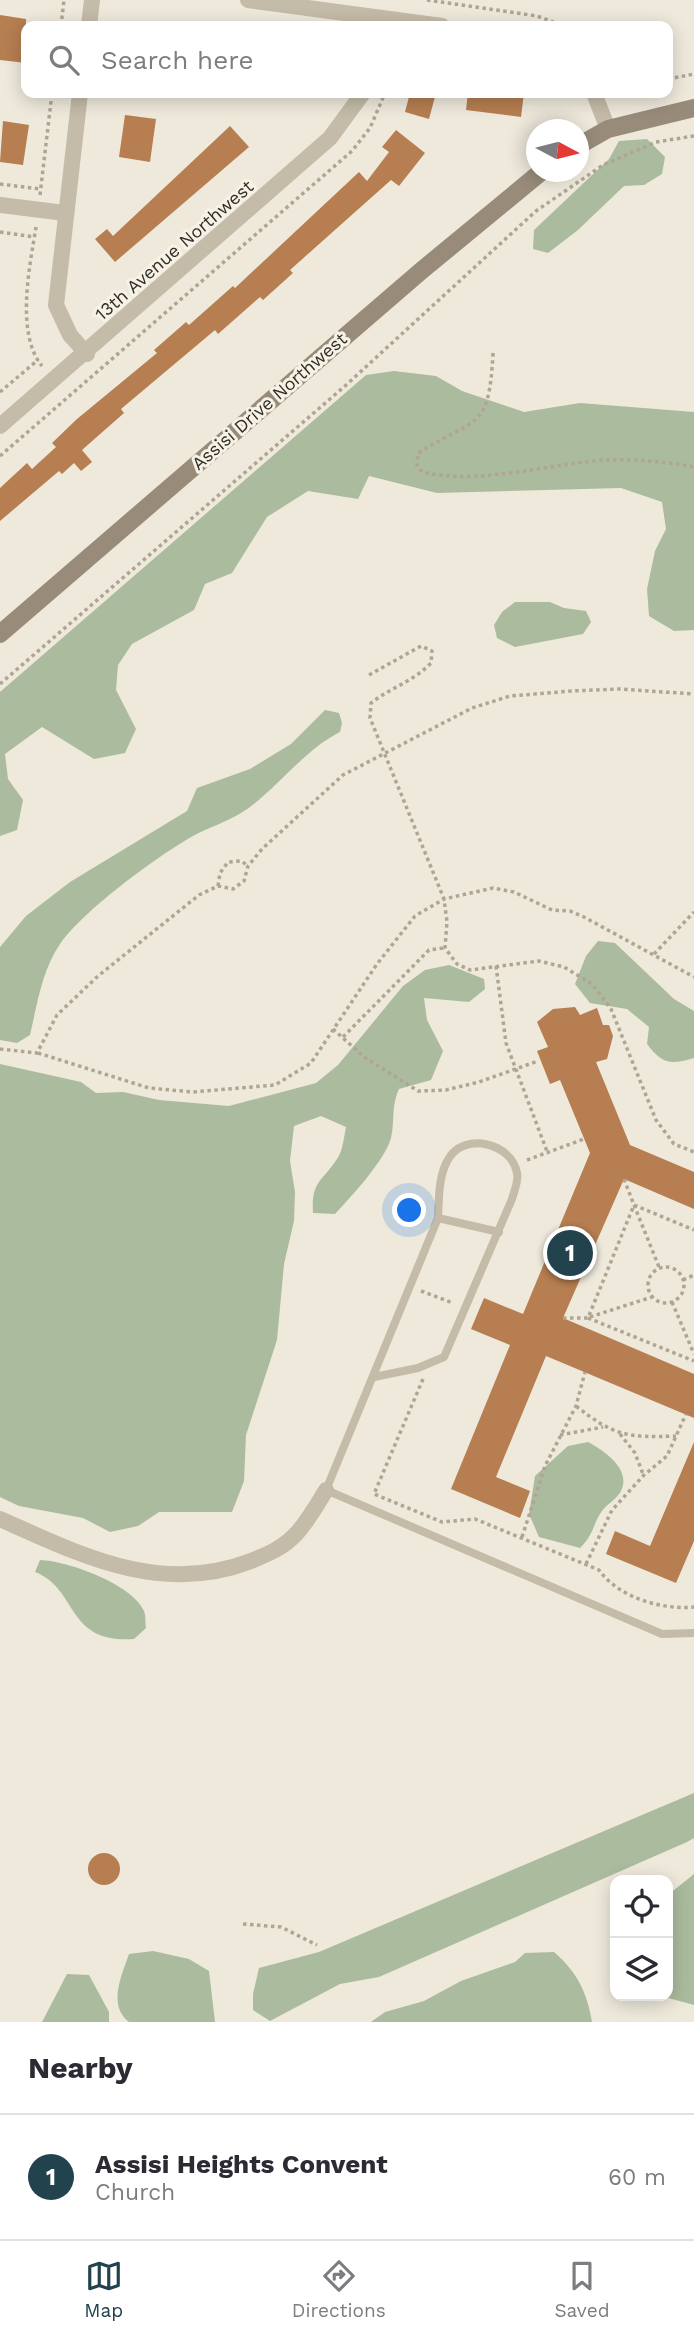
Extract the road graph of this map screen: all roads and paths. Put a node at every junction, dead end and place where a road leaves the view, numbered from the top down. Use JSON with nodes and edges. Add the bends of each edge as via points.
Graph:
{"nodes":[{"id":1,"x":64,"y":0,"type":"edge"},
{"id":2,"x":92,"y":0,"type":"edge"},
{"id":3,"x":248,"y":0,"type":"edge"},
{"id":4,"x":427,"y":0,"type":"edge"},
{"id":5,"x":62,"y":21,"type":"edge"},
{"id":6,"x":90,"y":21,"type":"edge"},
{"id":7,"x":370,"y":21,"type":"edge"},
{"id":8,"x":550,"y":21,"type":"edge"},
{"id":9,"x":694,"y":74,"type":"edge"},
{"id":10,"x":673,"y":78,"type":"edge"},
{"id":11,"x":51,"y":98,"type":"edge"},
{"id":12,"x":79,"y":98,"type":"edge"},
{"id":13,"x":359,"y":98,"type":"edge"},
{"id":14,"x":383,"y":98,"type":"edge"},
{"id":15,"x":596,"y":98,"type":"edge"},
{"id":16,"x":694,"y":108,"type":"edge"},
{"id":17,"x":608,"y":129,"type":"junction"},
{"id":18,"x":694,"y":136,"type":"edge"},
{"id":19,"x":589,"y":140,"type":"edge"},
{"id":20,"x":529,"y":182,"type":"edge"},
{"id":21,"x":0,"y":184,"type":"edge"},
{"id":22,"x":0,"y":205,"type":"edge"},
{"id":23,"x":65,"y":213,"type":"junction"},
{"id":24,"x":0,"y":232,"type":"edge"},
{"id":25,"x":494,"y":353,"type":"dead end"},
{"id":26,"x":87,"y":354,"type":"junction"},
{"id":27,"x":0,"y":392,"type":"edge"},
{"id":28,"x":0,"y":426,"type":"edge"},
{"id":29,"x":0,"y":456,"type":"edge"},
{"id":30,"x":694,"y":467,"type":"edge"},
{"id":31,"x":0,"y":634,"type":"edge"},
{"id":32,"x":369,"y":675,"type":"dead end"},
{"id":33,"x":0,"y":684,"type":"edge"},
{"id":34,"x":694,"y":694,"type":"edge"},
{"id":35,"x":385,"y":753,"type":"junction"},
{"id":36,"x":248,"y":866,"type":"junction"},
{"id":37,"x":218,"y":886,"type":"junction"},
{"id":38,"x":444,"y":899,"type":"junction"},
{"id":39,"x":694,"y":912,"type":"edge"},
{"id":40,"x":445,"y":948,"type":"junction"},
{"id":41,"x":654,"y":954,"type":"junction"},
{"id":42,"x":496,"y":966,"type":"junction"},
{"id":43,"x":694,"y":977,"type":"edge"},
{"id":44,"x":333,"y":1029,"type":"junction"},
{"id":45,"x":343,"y":1037,"type":"junction"},
{"id":46,"x":0,"y":1049,"type":"edge"},
{"id":47,"x":37,"y":1053,"type":"junction"},
{"id":48,"x":538,"y":1061,"type":"dead end"},
{"id":49,"x":514,"y":1068,"type":"junction"},
{"id":50,"x":584,"y":1139,"type":"dead end"},
{"id":51,"x":694,"y":1152,"type":"edge"},
{"id":52,"x":548,"y":1154,"type":"junction"},
{"id":53,"x":527,"y":1160,"type":"dead end"},
{"id":54,"x":624,"y":1179,"type":"dead end"},
{"id":55,"x":634,"y":1205,"type":"junction"},
{"id":56,"x":438,"y":1218,"type":"junction"},
{"id":57,"x":694,"y":1230,"type":"edge"},
{"id":58,"x":499,"y":1232,"type":"junction"},
{"id":59,"x":659,"y":1267,"type":"junction"},
{"id":60,"x":694,"y":1275,"type":"edge"},
{"id":61,"x":683,"y":1280,"type":"junction"},
{"id":62,"x":411,"y":1287,"type":"junction"},
{"id":63,"x":653,"y":1297,"type":"junction"},
{"id":64,"x":672,"y":1302,"type":"junction"},
{"id":65,"x":466,"y":1308,"type":"junction"},
{"id":66,"x":563,"y":1318,"type":"dead end"},
{"id":67,"x":588,"y":1318,"type":"junction"},
{"id":68,"x":694,"y":1354,"type":"edge"},
{"id":69,"x":694,"y":1362,"type":"edge"},
{"id":70,"x":433,"y":1372,"type":"dead end"},
{"id":71,"x":585,"y":1372,"type":"dead end"},
{"id":72,"x":374,"y":1377,"type":"junction"},
{"id":73,"x":576,"y":1406,"type":"junction"},
{"id":74,"x":686,"y":1414,"type":"dead end"},
{"id":75,"x":603,"y":1427,"type":"junction"},
{"id":76,"x":620,"y":1434,"type":"junction"},
{"id":77,"x":558,"y":1436,"type":"junction"},
{"id":78,"x":676,"y":1436,"type":"junction"},
{"id":79,"x":643,"y":1475,"type":"junction"},
{"id":80,"x":326,"y":1490,"type":"junction"},
{"id":81,"x":0,"y":1519,"type":"edge"},
{"id":82,"x":523,"y":1537,"type":"junction"},
{"id":83,"x":586,"y":1564,"type":"junction"},
{"id":84,"x":694,"y":1607,"type":"edge"},
{"id":85,"x":694,"y":1633,"type":"edge"},
{"id":86,"x":243,"y":1924,"type":"dead end"},
{"id":87,"x":317,"y":1945,"type":"dead end"}],
"edges":[{"from":1,"to":5,"type":"path"},
{"from":2,"to":6,"type":"street"},
{"from":3,"to":7,"type":"street"},
{"from":4,"to":8,"type":"path"},
{"from":9,"to":10,"type":"path"},
{"from":11,"to":21,"type":"path","via":[[40,190]]},
{"from":12,"to":23,"type":"street"},
{"from":13,"to":26,"type":"street","name":"13th Avenue Northwest","via":[[330,138]]},
{"from":14,"to":29,"type":"path","via":[[370,128],[352,151]]},
{"from":15,"to":17,"type":"street"},
{"from":16,"to":17,"type":"main road"},
{"from":17,"to":19,"type":"main road"},
{"from":18,"to":33,"type":"path","via":[[656,142],[603,165],[536,211],[345,386]]},
{"from":20,"to":31,"type":"main road","name":"Assisi Drive Northwest"},
{"from":22,"to":23,"type":"street"},
{"from":23,"to":26,"type":"street","via":[[56,305],[70,335]]},
{"from":24,"to":27,"type":"path","via":[[34,237],[27,302],[32,348],[38,360]]},
{"from":25,"to":30,"type":"path","via":[[492,386],[483,414],[418,453],[422,472],[467,475],[609,460]]},
{"from":26,"to":28,"type":"street","name":"13th Avenue Northwest"},
{"from":32,"to":35,"type":"path","via":[[421,646],[432,651],[431,663],[419,676],[371,703],[370,718]]},
{"from":34,"to":35,"type":"path","via":[[619,689],[510,696],[472,708]]},
{"from":35,"to":36,"type":"path","via":[[343,775]]},
{"from":35,"to":38,"type":"path"},
{"from":36,"to":37,"type":"path","via":[[244,881],[233,889]]},
{"from":36,"to":37,"type":"path","via":[[241,861],[228,862]]},
{"from":37,"to":47,"type":"path","via":[[199,895],[98,976],[57,1015]]},
{"from":38,"to":40,"type":"path"},
{"from":38,"to":41,"type":"path","via":[[493,888],[514,892],[552,910],[584,917]]},
{"from":38,"to":44,"type":"path","via":[[415,916]]},
{"from":39,"to":41,"type":"path"},
{"from":40,"to":42,"type":"path","via":[[457,964],[470,970]]},
{"from":40,"to":45,"type":"path","via":[[429,950]]},
{"from":41,"to":43,"type":"path"},
{"from":42,"to":49,"type":"path","via":[[506,1043]]},
{"from":42,"to":51,"type":"path","via":[[539,961],[564,967],[592,984],[611,1009],[656,1120],[674,1144]]},
{"from":44,"to":45,"type":"path"},
{"from":44,"to":47,"type":"path","via":[[311,1063],[275,1084],[232,1090],[149,1088]]},
{"from":45,"to":49,"type":"path","via":[[364,1058],[418,1091],[446,1090]]},
{"from":46,"to":47,"type":"path"},
{"from":48,"to":49,"type":"path"},
{"from":49,"to":52,"type":"path"},
{"from":50,"to":52,"type":"path"},
{"from":52,"to":53,"type":"path"},
{"from":54,"to":55,"type":"path"},
{"from":55,"to":57,"type":"path"},
{"from":55,"to":59,"type":"path"},
{"from":55,"to":67,"type":"path"},
{"from":56,"to":58,"type":"lane"},
{"from":56,"to":58,"type":"lane","via":[[440,1184],[449,1157],[464,1145],[479,1143],[512,1158],[518,1175]]},
{"from":56,"to":62,"type":"lane"},
{"from":58,"to":65,"type":"lane"},
{"from":59,"to":61,"type":"path","via":[[675,1270]]},
{"from":59,"to":63,"type":"path","via":[[649,1280]]},
{"from":60,"to":61,"type":"path"},
{"from":61,"to":64,"type":"path","via":[[682,1294]]},
{"from":62,"to":65,"type":"path"},
{"from":62,"to":72,"type":"lane"},
{"from":63,"to":64,"type":"path"},
{"from":63,"to":67,"type":"path"},
{"from":64,"to":68,"type":"path"},
{"from":65,"to":72,"type":"lane","via":[[444,1357]]},
{"from":66,"to":67,"type":"path"},
{"from":67,"to":69,"type":"path"},
{"from":70,"to":82,"type":"path","via":[[423,1378],[374,1494],[442,1522],[475,1519]]},
{"from":71,"to":73,"type":"path"},
{"from":72,"to":80,"type":"lane"},
{"from":73,"to":75,"type":"path"},
{"from":73,"to":77,"type":"path"},
{"from":74,"to":78,"type":"path"},
{"from":75,"to":76,"type":"path"},
{"from":75,"to":77,"type":"path"},
{"from":76,"to":78,"type":"path"},
{"from":76,"to":79,"type":"path","via":[[635,1453]]},
{"from":77,"to":82,"type":"path"},
{"from":78,"to":79,"type":"path","via":[[667,1456]]},
{"from":79,"to":83,"type":"path","via":[[612,1510]]},
{"from":80,"to":81,"type":"street","via":[[296,1534],[278,1550],[236,1567],[183,1576],[86,1557]]},
{"from":80,"to":85,"type":"lane","via":[[662,1634]]},
{"from":82,"to":83,"type":"path"},
{"from":83,"to":84,"type":"path","via":[[629,1594],[672,1609]]},
{"from":86,"to":87,"type":"path","via":[[281,1927]]}]}
